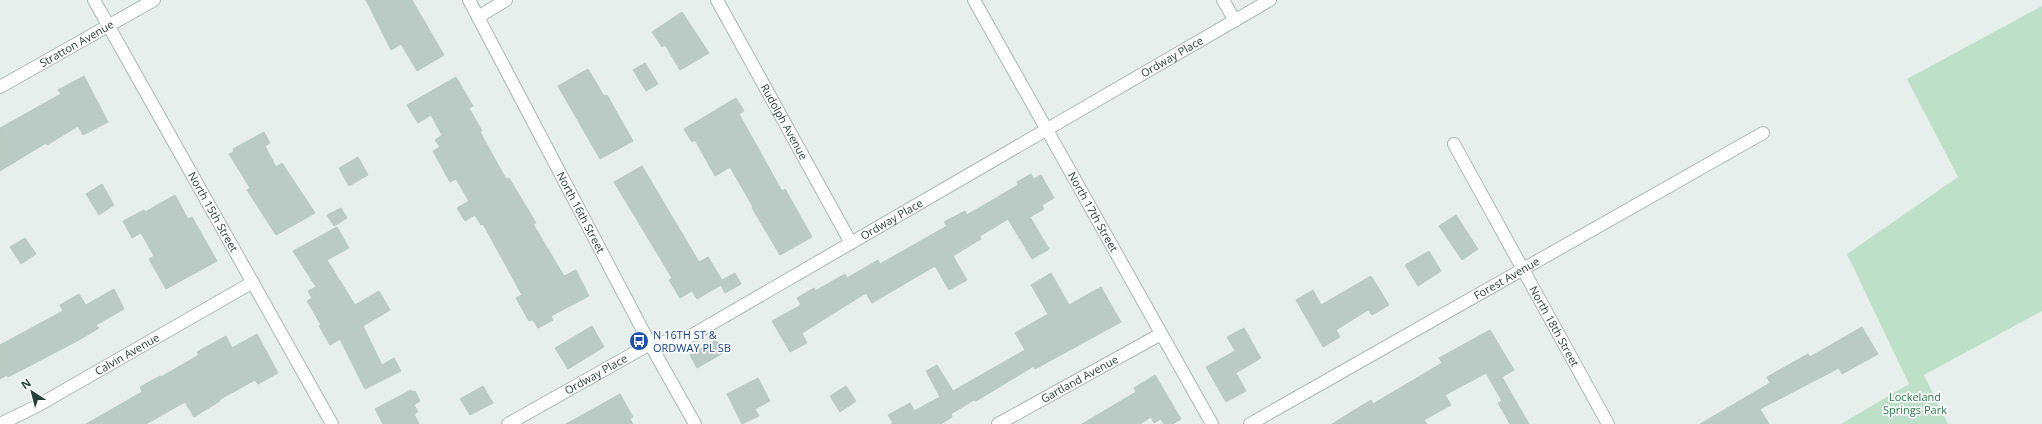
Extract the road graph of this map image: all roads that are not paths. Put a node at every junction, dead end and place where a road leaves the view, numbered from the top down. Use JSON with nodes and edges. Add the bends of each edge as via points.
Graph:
{"nodes":[{"id":1,"x":94,"y":0,"type":"edge"},
{"id":2,"x":154,"y":0,"type":"edge"},
{"id":3,"x":469,"y":0,"type":"edge"},
{"id":4,"x":506,"y":0,"type":"edge"},
{"id":5,"x":717,"y":0,"type":"edge"},
{"id":6,"x":974,"y":0,"type":"edge"},
{"id":7,"x":1223,"y":0,"type":"edge"},
{"id":8,"x":1270,"y":0,"type":"edge"},
{"id":9,"x":478,"y":17,"type":"junction"},
{"id":10,"x":1235,"y":20,"type":"junction"},
{"id":11,"x":109,"y":25,"type":"junction"},
{"id":12,"x":0,"y":87,"type":"edge"},
{"id":13,"x":1047,"y":129,"type":"junction"},
{"id":14,"x":1763,"y":133,"type":"dead end"},
{"id":15,"x":1454,"y":144,"type":"dead end"},
{"id":16,"x":851,"y":243,"type":"junction"},
{"id":17,"x":1524,"y":270,"type":"junction"},
{"id":18,"x":253,"y":282,"type":"junction"},
{"id":19,"x":1161,"y":334,"type":"junction"},
{"id":20,"x":650,"y":344,"type":"junction"},
{"id":21,"x":0,"y":424,"type":"edge"},
{"id":22,"x":332,"y":424,"type":"edge"},
{"id":23,"x":508,"y":424,"type":"edge"},
{"id":24,"x":695,"y":424,"type":"edge"},
{"id":25,"x":998,"y":424,"type":"edge"},
{"id":26,"x":1212,"y":424,"type":"edge"},
{"id":27,"x":1250,"y":424,"type":"edge"},
{"id":28,"x":1608,"y":424,"type":"edge"}],
"edges":[{"from":1,"to":11,"type":"street","name":"North 15th Street"},
{"from":2,"to":11,"type":"street","name":"Stratton Avenue"},
{"from":3,"to":9,"type":"street","name":"North 16th Street"},
{"from":4,"to":9,"type":"street"},
{"from":5,"to":16,"type":"street","name":"Rudolph Avenue"},
{"from":6,"to":13,"type":"street","name":"North 17th Street"},
{"from":7,"to":10,"type":"street"},
{"from":8,"to":10,"type":"street","name":"Ordway Place"},
{"from":9,"to":20,"type":"street","name":"North 16th Street"},
{"from":10,"to":13,"type":"street","name":"Ordway Place"},
{"from":11,"to":12,"type":"street","name":"Stratton Avenue"},
{"from":11,"to":18,"type":"street","name":"North 15th Street"},
{"from":13,"to":16,"type":"street","name":"Ordway Place"},
{"from":13,"to":19,"type":"street","name":"North 17th Street"},
{"from":14,"to":17,"type":"street","name":"Forest Avenue"},
{"from":15,"to":17,"type":"street","name":"North 18th Street"},
{"from":16,"to":20,"type":"street","name":"Ordway Place","via":[[687,338]]},
{"from":17,"to":27,"type":"street","name":"Forest Avenue"},
{"from":17,"to":28,"type":"street","name":"North 18th Street"},
{"from":18,"to":21,"type":"street","name":"Calvin Avenue","via":[[37,406]]},
{"from":18,"to":22,"type":"street","name":"North 15th Street"},
{"from":19,"to":25,"type":"street","name":"Gartland Avenue"},
{"from":19,"to":26,"type":"street","name":"North 17th Street"},
{"from":20,"to":23,"type":"street","name":"Ordway Place"},
{"from":20,"to":24,"type":"street","name":"North 16th Street"}]}
